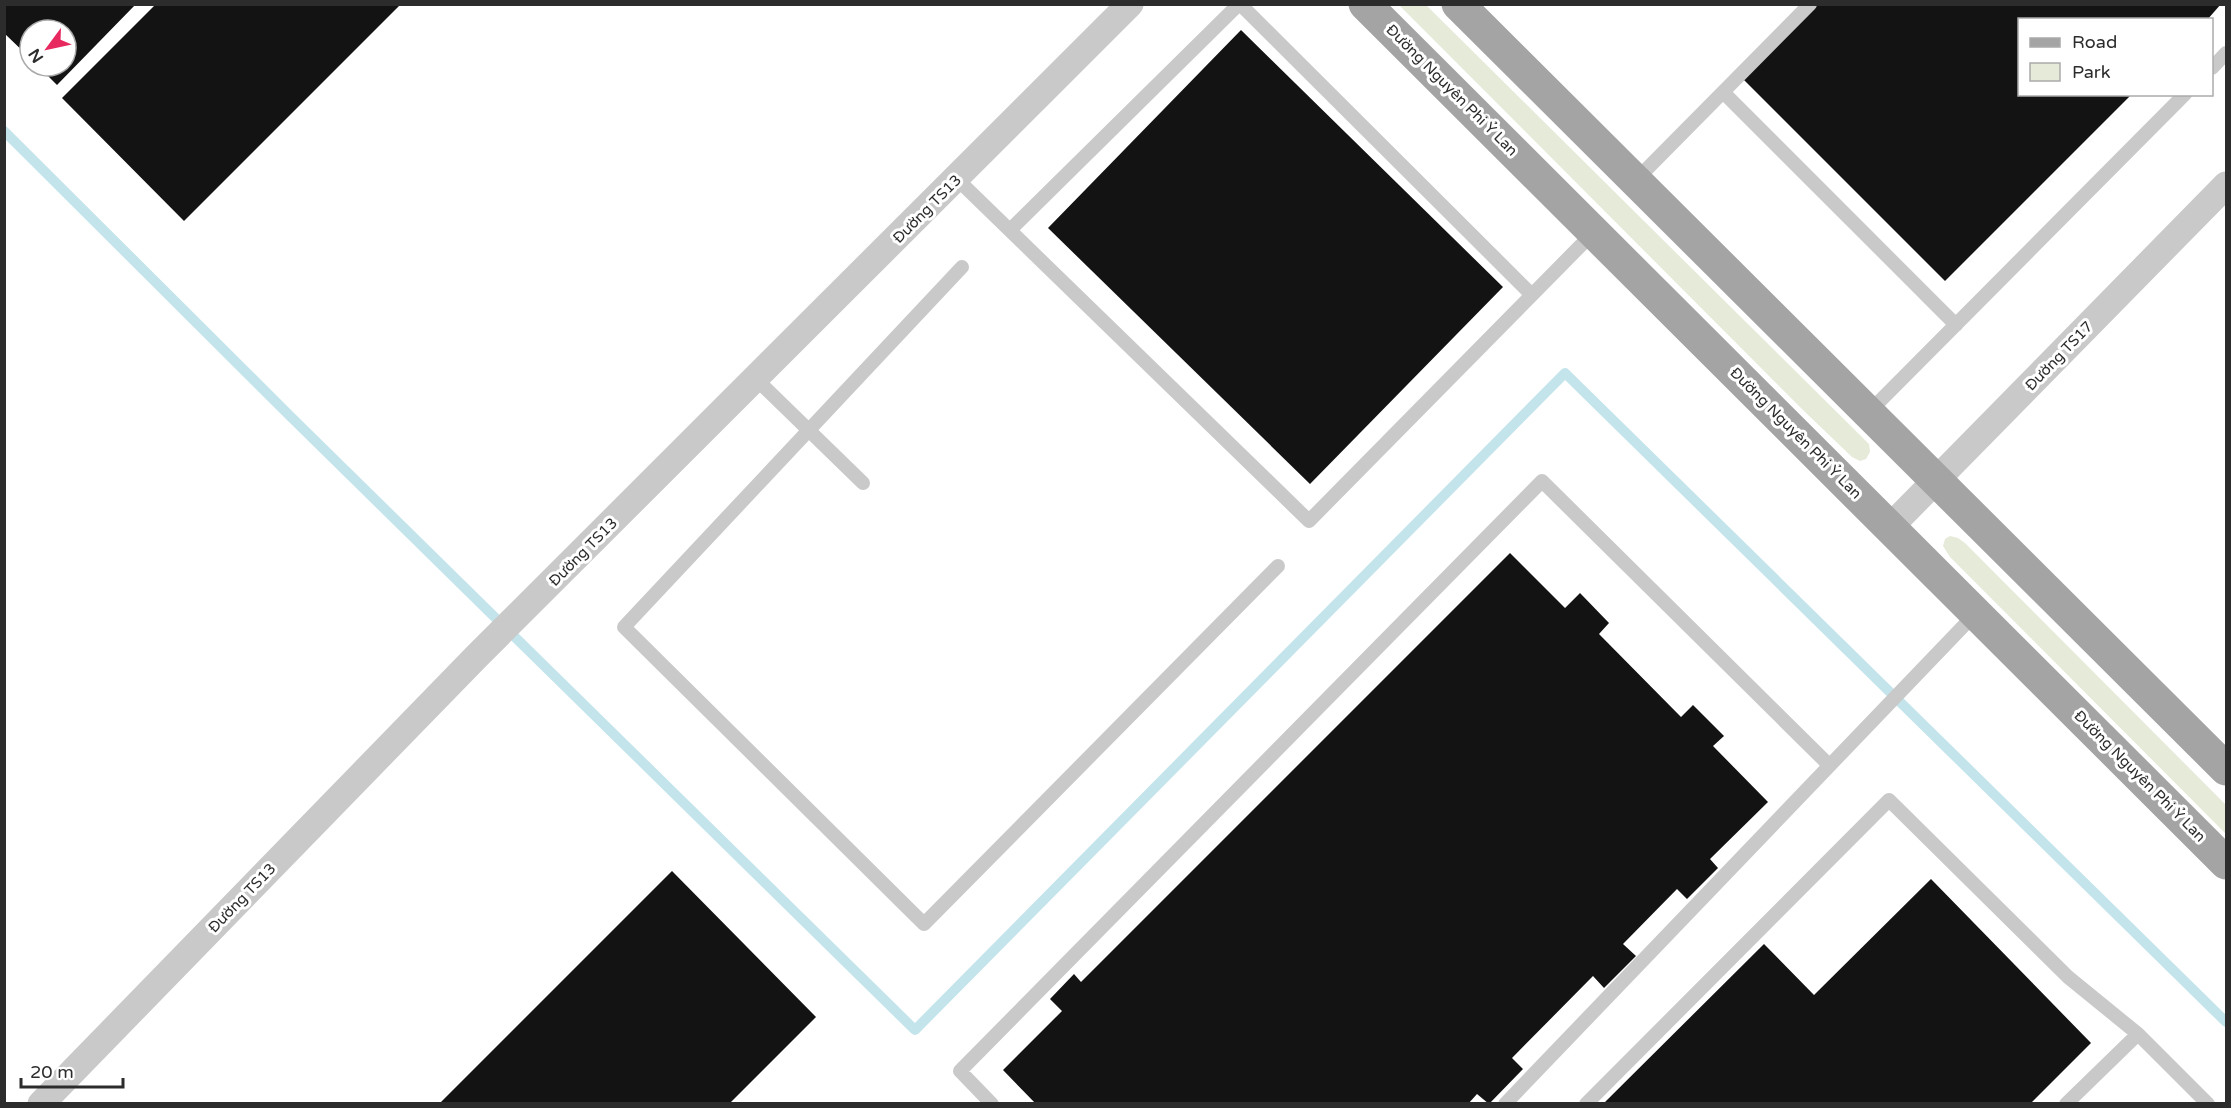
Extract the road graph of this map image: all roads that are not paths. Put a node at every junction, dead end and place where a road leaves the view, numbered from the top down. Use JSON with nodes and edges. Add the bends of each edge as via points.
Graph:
{"nodes":[{"id":1,"x":1130,"y":4,"type":"edge"},
{"id":2,"x":1240,"y":4,"type":"edge"},
{"id":3,"x":1365,"y":4,"type":"edge"},
{"id":4,"x":1810,"y":4,"type":"edge"},
{"id":5,"x":1464,"y":6,"type":"edge"},
{"id":6,"x":2226,"y":53,"type":"edge"},
{"id":7,"x":2213,"y":66,"type":"edge"},
{"id":8,"x":1723,"y":92,"type":"junction"},
{"id":9,"x":2183,"y":96,"type":"edge"},
{"id":10,"x":957,"y":179,"type":"junction"},
{"id":11,"x":1635,"y":181,"type":"junction"},
{"id":12,"x":2226,"y":185,"type":"edge"},
{"id":13,"x":1010,"y":230,"type":"junction"},
{"id":14,"x":1594,"y":232,"type":"junction"},
{"id":15,"x":962,"y":267,"type":"dead end"},
{"id":16,"x":1532,"y":295,"type":"junction"},
{"id":17,"x":1956,"y":324,"type":"junction"},
{"id":18,"x":756,"y":379,"type":"junction"},
{"id":19,"x":1868,"y":414,"type":"junction"},
{"id":20,"x":809,"y":430,"type":"junction"},
{"id":21,"x":1935,"y":481,"type":"junction"},
{"id":22,"x":863,"y":483,"type":"dead end"},
{"id":23,"x":1890,"y":527,"type":"junction"},
{"id":24,"x":1278,"y":566,"type":"dead end"},
{"id":25,"x":1977,"y":612,"type":"junction"},
{"id":26,"x":1830,"y":765,"type":"junction"},
{"id":27,"x":2226,"y":769,"type":"edge"},
{"id":28,"x":2226,"y":863,"type":"edge"},
{"id":29,"x":2138,"y":1034,"type":"junction"},
{"id":30,"x":41,"y":1104,"type":"edge"},
{"id":31,"x":992,"y":1104,"type":"edge"},
{"id":32,"x":1505,"y":1104,"type":"edge"},
{"id":33,"x":1586,"y":1104,"type":"edge"},
{"id":34,"x":2066,"y":1104,"type":"edge"},
{"id":35,"x":2208,"y":1104,"type":"edge"}],
"edges":[{"from":1,"to":10,"type":"street","name":"Đường TS13"},
{"from":2,"to":13,"type":"lane"},
{"from":2,"to":16,"type":"lane"},
{"from":3,"to":14,"type":"main road","name":"Đường Nguyên Phi Ỷ Lan"},
{"from":4,"to":8,"type":"lane"},
{"from":5,"to":11,"type":"main road"},
{"from":6,"to":7,"type":"lane"},
{"from":8,"to":11,"type":"lane"},
{"from":8,"to":17,"type":"lane"},
{"from":9,"to":17,"type":"lane"},
{"from":10,"to":13,"type":"lane"},
{"from":10,"to":18,"type":"street","name":"Đường TS13"},
{"from":11,"to":19,"type":"main road"},
{"from":12,"to":21,"type":"street","name":"Đường TS17"},
{"from":13,"to":16,"type":"lane","via":[[1309,521]]},
{"from":14,"to":16,"type":"lane"},
{"from":14,"to":23,"type":"main road","name":"Đường Nguyên Phi Ỷ Lan"},
{"from":15,"to":20,"type":"lane"},
{"from":17,"to":19,"type":"lane"},
{"from":18,"to":20,"type":"lane"},
{"from":18,"to":30,"type":"street","name":"Đường TS13","via":[[477,656]]},
{"from":19,"to":21,"type":"main road"},
{"from":20,"to":22,"type":"lane"},
{"from":20,"to":24,"type":"lane","via":[[624,627],[924,924]]},
{"from":21,"to":23,"type":"street","name":"Đường TS17"},
{"from":21,"to":27,"type":"main road"},
{"from":23,"to":25,"type":"main road","name":"Đường Nguyên Phi Ỷ Lan"},
{"from":25,"to":26,"type":"lane"},
{"from":25,"to":28,"type":"main road","name":"Đường Nguyên Phi Ỷ Lan"},
{"from":26,"to":31,"type":"lane","via":[[1542,481],[960,1071]]},
{"from":26,"to":32,"type":"lane"},
{"from":29,"to":33,"type":"lane","via":[[2068,977],[1889,800]]},
{"from":29,"to":34,"type":"lane"},
{"from":29,"to":35,"type":"lane"}]}
